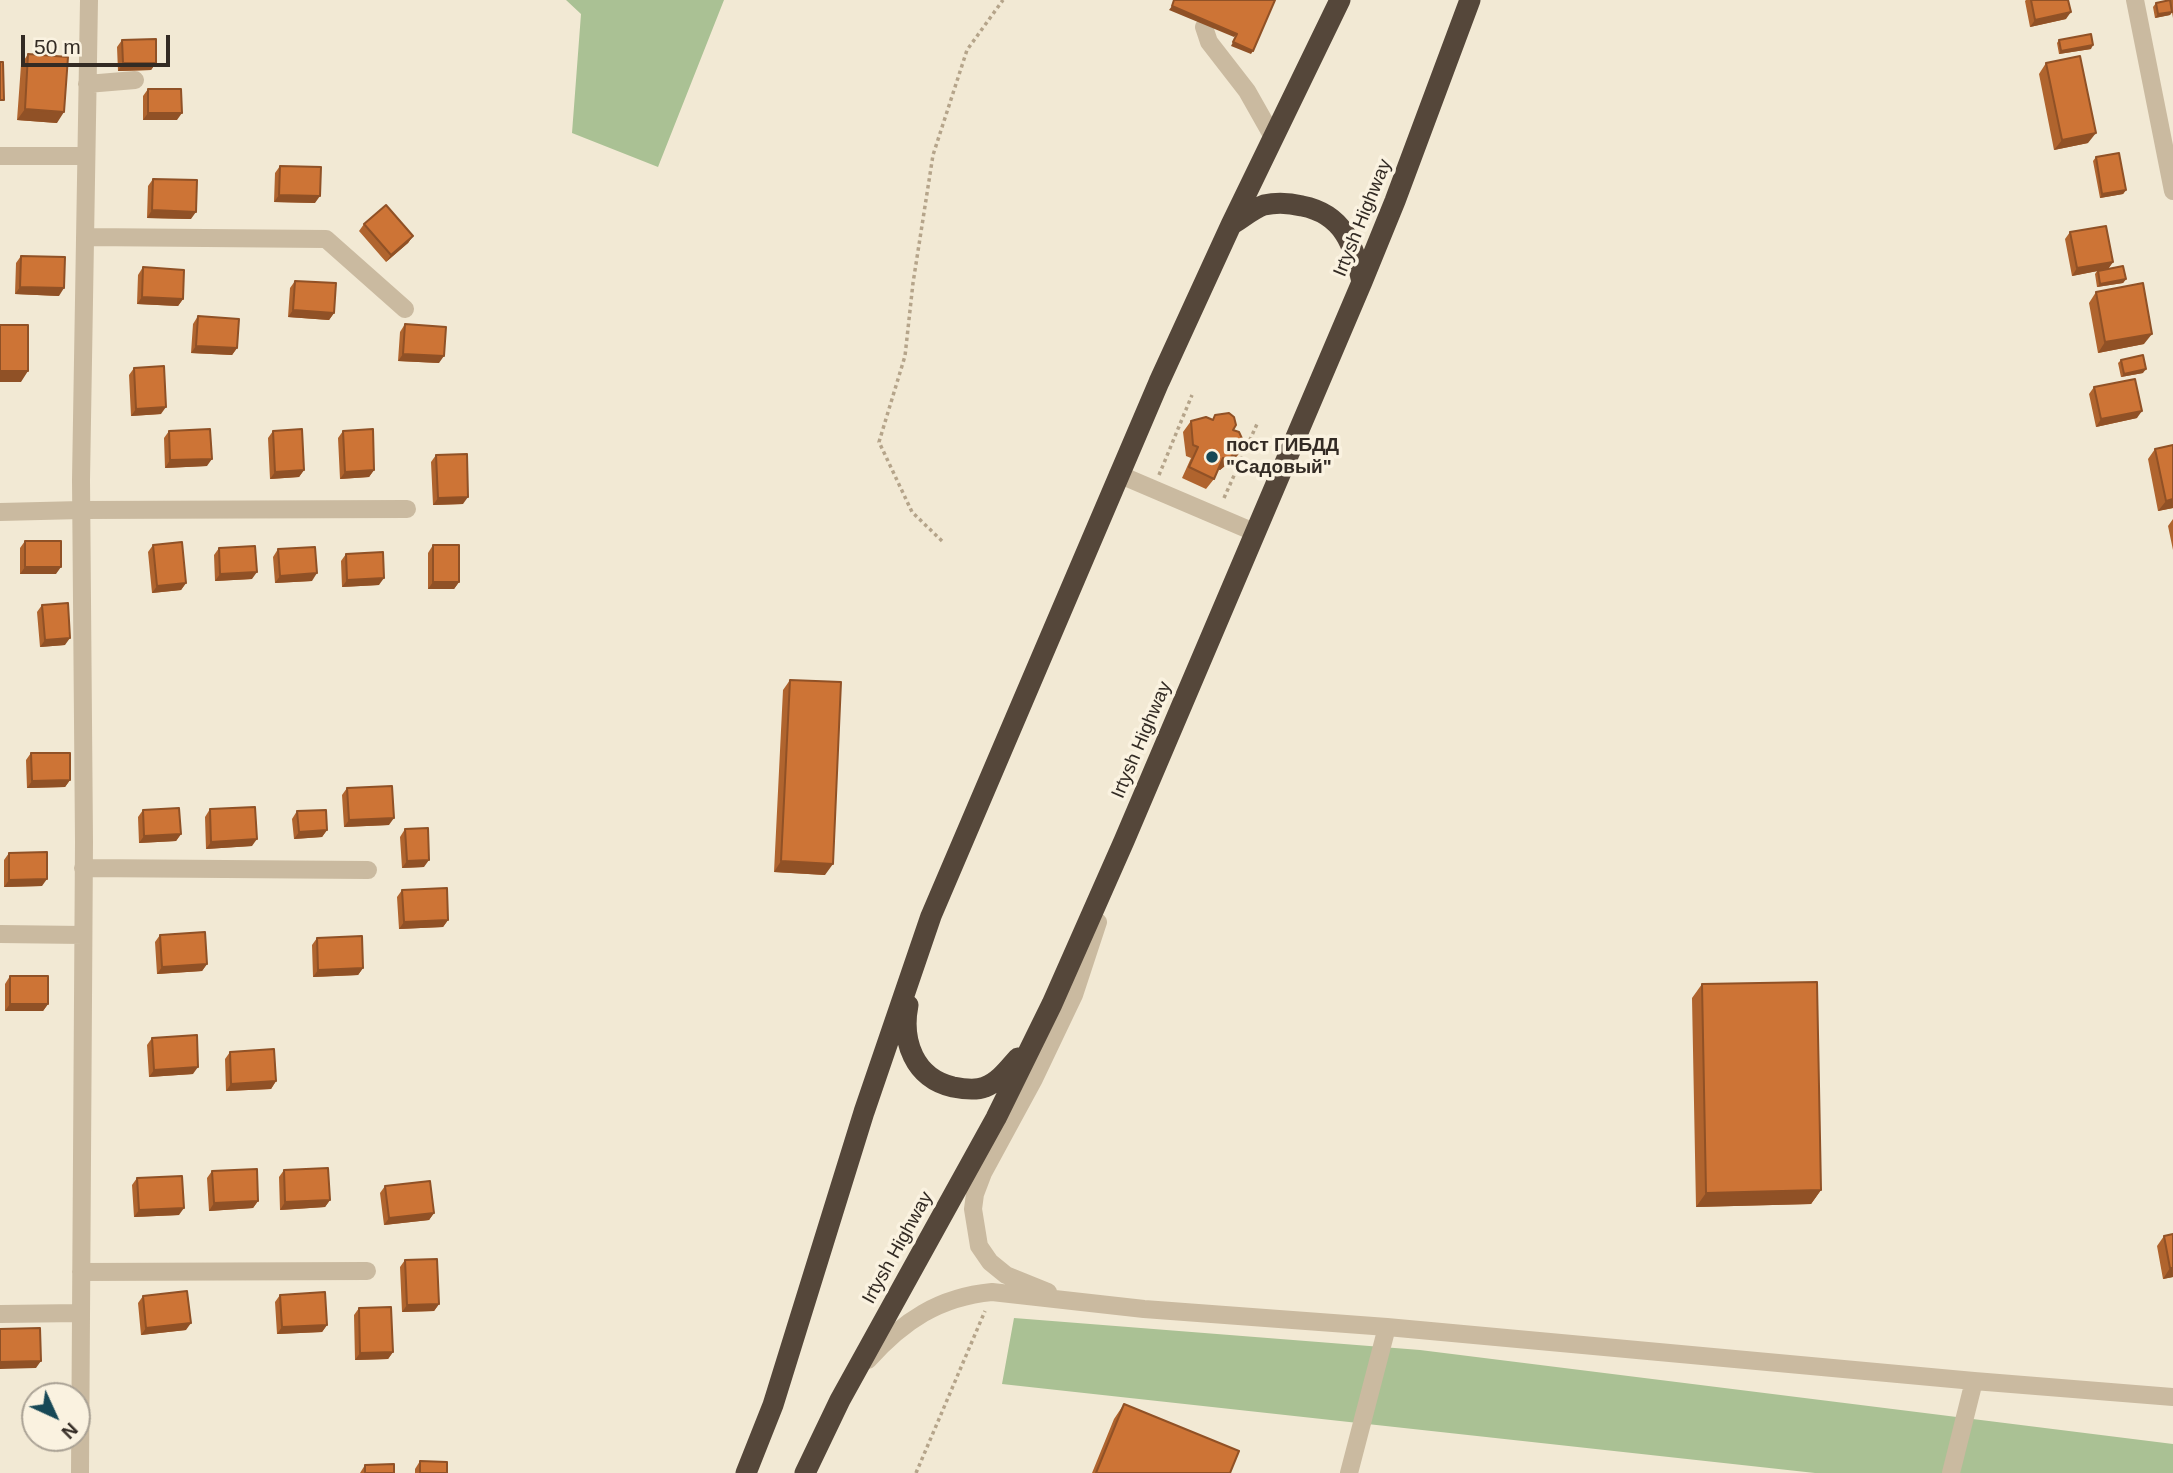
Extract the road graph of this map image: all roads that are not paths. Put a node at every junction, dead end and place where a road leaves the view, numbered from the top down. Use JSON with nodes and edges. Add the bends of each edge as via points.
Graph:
{"nodes":[{"id":1,"x":89,"y":0,"type":"edge"},
{"id":2,"x":1340,"y":0,"type":"edge"},
{"id":3,"x":1470,"y":0,"type":"edge"},
{"id":4,"x":2135,"y":0,"type":"edge"},
{"id":5,"x":1204,"y":27,"type":"edge"},
{"id":6,"x":135,"y":80,"type":"dead end"},
{"id":7,"x":87,"y":84,"type":"junction"},
{"id":8,"x":1273,"y":137,"type":"junction"},
{"id":9,"x":0,"y":156,"type":"edge"},
{"id":10,"x":86,"y":156,"type":"junction"},
{"id":11,"x":2173,"y":191,"type":"edge"},
{"id":12,"x":1231,"y":225,"type":"junction"},
{"id":13,"x":85,"y":237,"type":"junction"},
{"id":14,"x":1362,"y":282,"type":"junction"},
{"id":15,"x":405,"y":309,"type":"dead end"},
{"id":16,"x":1118,"y":474,"type":"junction"},
{"id":17,"x":407,"y":509,"type":"dead end"},
{"id":18,"x":81,"y":510,"type":"junction"},
{"id":19,"x":0,"y":512,"type":"edge"},
{"id":20,"x":1254,"y":532,"type":"junction"},
{"id":21,"x":1124,"y":841,"type":"junction"},
{"id":22,"x":83,"y":869,"type":"junction"},
{"id":23,"x":368,"y":870,"type":"dead end"},
{"id":24,"x":0,"y":934,"type":"edge"},
{"id":25,"x":83,"y":935,"type":"junction"},
{"id":26,"x":919,"y":952,"type":"junction"},
{"id":27,"x":1052,"y":1004,"type":"junction"},
{"id":28,"x":368,"y":1271,"type":"dead end"},
{"id":29,"x":82,"y":1272,"type":"junction"},
{"id":30,"x":1074,"y":1302,"type":"junction"},
{"id":31,"x":81,"y":1313,"type":"junction"},
{"id":32,"x":0,"y":1314,"type":"edge"},
{"id":33,"x":1387,"y":1327,"type":"junction"},
{"id":34,"x":1974,"y":1381,"type":"junction"},
{"id":35,"x":2173,"y":1397,"type":"edge"},
{"id":36,"x":840,"y":1400,"type":"junction"},
{"id":37,"x":80,"y":1473,"type":"edge"},
{"id":38,"x":746,"y":1473,"type":"edge"},
{"id":39,"x":805,"y":1473,"type":"edge"},
{"id":40,"x":1349,"y":1473,"type":"edge"},
{"id":41,"x":1951,"y":1473,"type":"edge"}],
"edges":[{"from":1,"to":7,"type":"street"},
{"from":2,"to":8,"type":"highway"},
{"from":3,"to":14,"type":"highway","name":"Irtysh Highway"},
{"from":4,"to":11,"type":"street"},
{"from":5,"to":8,"type":"street","via":[[1209,42],[1247,91]]},
{"from":6,"to":7,"type":"street"},
{"from":7,"to":10,"type":"street"},
{"from":8,"to":12,"type":"highway"},
{"from":9,"to":10,"type":"street"},
{"from":10,"to":13,"type":"street"},
{"from":12,"to":14,"type":"highway","via":[[1263,206],[1286,203],[1328,215],[1356,252]]},
{"from":12,"to":16,"type":"highway"},
{"from":13,"to":15,"type":"street","via":[[326,239]]},
{"from":13,"to":18,"type":"street"},
{"from":14,"to":20,"type":"highway","name":"Irtysh Highway"},
{"from":16,"to":20,"type":"street"},
{"from":16,"to":26,"type":"highway"},
{"from":17,"to":18,"type":"street"},
{"from":18,"to":19,"type":"street"},
{"from":18,"to":22,"type":"street"},
{"from":20,"to":21,"type":"highway","name":"Irtysh Highway"},
{"from":21,"to":27,"type":"highway","name":"Irtysh Highway"},
{"from":21,"to":30,"type":"street","via":[[1074,995],[983,1172],[973,1209],[979,1246],[990,1262],[1006,1275]]},
{"from":22,"to":23,"type":"street"},
{"from":22,"to":25,"type":"street"},
{"from":24,"to":25,"type":"street"},
{"from":25,"to":29,"type":"street"},
{"from":26,"to":27,"type":"highway","via":[[906,1019],[908,1043],[916,1065],[947,1086],[985,1087],[1000,1077],[1018,1058]]},
{"from":26,"to":38,"type":"highway","via":[[773,1405]]},
{"from":27,"to":36,"type":"highway","name":"Irtysh Highway","via":[[996,1118]]},
{"from":28,"to":29,"type":"street"},
{"from":29,"to":31,"type":"street"},
{"from":30,"to":33,"type":"street"},
{"from":30,"to":36,"type":"street","via":[[992,1293],[969,1294],[938,1304],[891,1336]]},
{"from":31,"to":32,"type":"street"},
{"from":31,"to":37,"type":"street"},
{"from":33,"to":34,"type":"street"},
{"from":33,"to":40,"type":"street"},
{"from":34,"to":35,"type":"street"},
{"from":34,"to":41,"type":"street"},
{"from":36,"to":39,"type":"highway","name":"Irtysh Highway"}]}
